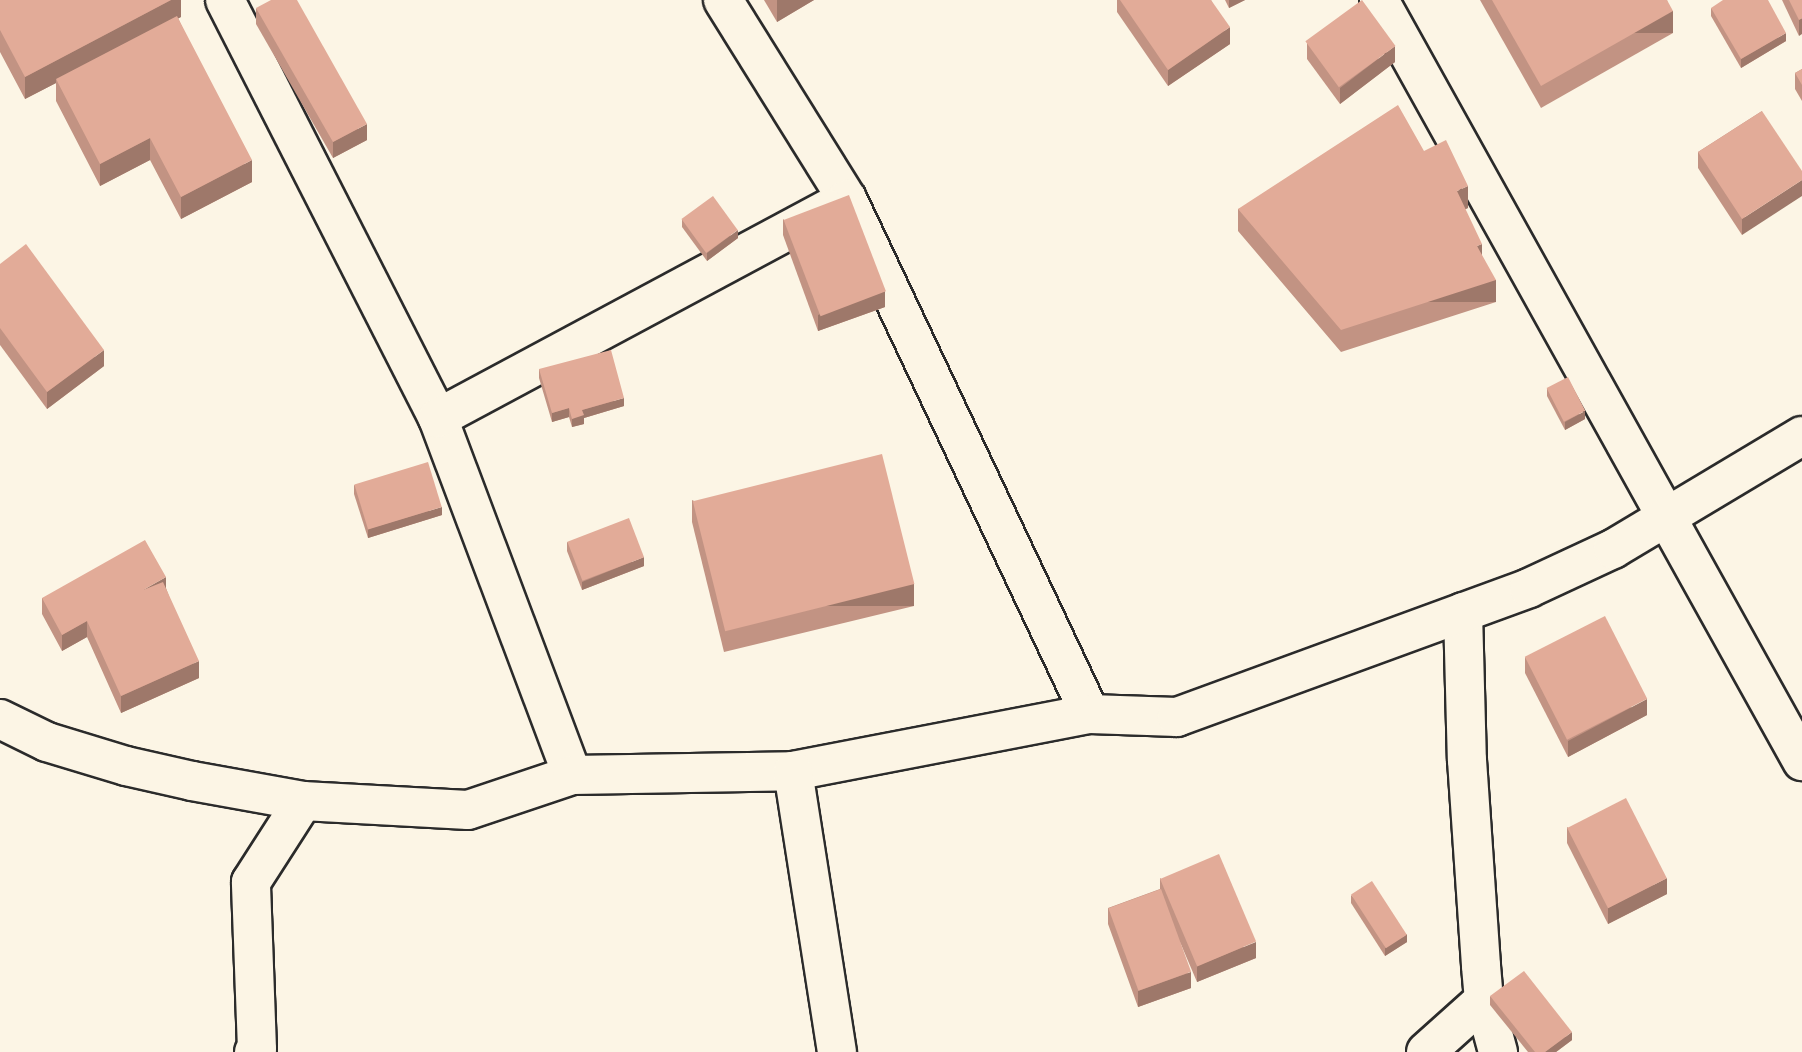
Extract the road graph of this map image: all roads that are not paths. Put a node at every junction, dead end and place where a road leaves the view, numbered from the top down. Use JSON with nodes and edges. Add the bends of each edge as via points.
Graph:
{"nodes":[{"id":1,"x":225,"y":0,"type":"edge"},
{"id":2,"x":723,"y":0,"type":"edge"},
{"id":3,"x":1379,"y":0,"type":"edge"},
{"id":4,"x":847,"y":199,"type":"junction"},
{"id":5,"x":438,"y":418,"type":"junction"},
{"id":6,"x":1802,"y":436,"type":"edge"},
{"id":7,"x":1666,"y":517,"type":"junction"},
{"id":8,"x":1463,"y":612,"type":"junction"},
{"id":9,"x":1090,"y":714,"type":"junction"},
{"id":10,"x":0,"y":719,"type":"edge"},
{"id":11,"x":1802,"y":761,"type":"edge"},
{"id":12,"x":793,"y":771,"type":"junction"},
{"id":13,"x":572,"y":775,"type":"junction"},
{"id":14,"x":303,"y":801,"type":"junction"},
{"id":15,"x":1484,"y":1000,"type":"junction"},
{"id":16,"x":254,"y":1052,"type":"edge"},
{"id":17,"x":837,"y":1052,"type":"edge"},
{"id":18,"x":1426,"y":1052,"type":"edge"},
{"id":19,"x":1498,"y":1052,"type":"edge"}],
"edges":[{"from":1,"to":5,"type":"street"},
{"from":2,"to":4,"type":"street"},
{"from":3,"to":7,"type":"street"},
{"from":4,"to":5,"type":"street"},
{"from":4,"to":9,"type":"street"},
{"from":5,"to":13,"type":"street"},
{"from":6,"to":7,"type":"street"},
{"from":7,"to":8,"type":"street","via":[[1613,549]]},
{"from":7,"to":11,"type":"street"},
{"from":8,"to":9,"type":"street","via":[[1177,717]]},
{"from":8,"to":15,"type":"street","via":[[1467,760]]},
{"from":9,"to":12,"type":"street"},
{"from":10,"to":14,"type":"street","via":[[47,742],[126,766]]},
{"from":12,"to":13,"type":"street"},
{"from":12,"to":17,"type":"street"},
{"from":13,"to":14,"type":"street","via":[[468,810]]},
{"from":14,"to":16,"type":"street","via":[[251,882]]},
{"from":15,"to":18,"type":"street"},
{"from":15,"to":19,"type":"street"}]}
